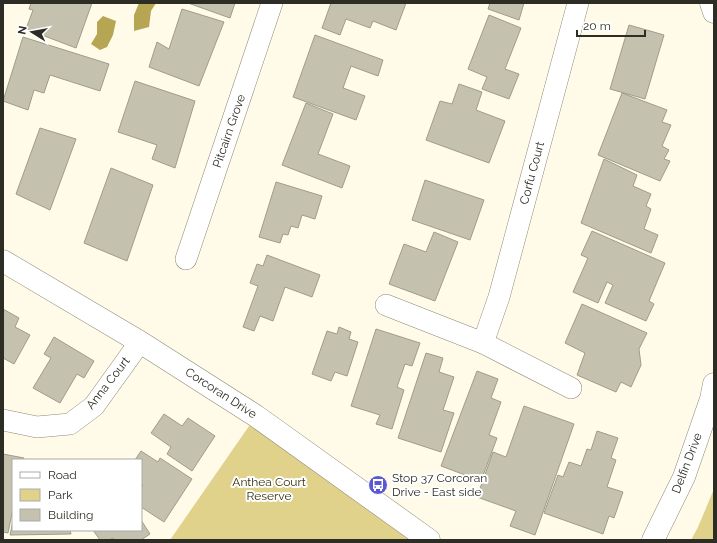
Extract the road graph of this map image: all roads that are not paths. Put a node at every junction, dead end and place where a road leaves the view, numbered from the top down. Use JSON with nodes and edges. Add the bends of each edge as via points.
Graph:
{"nodes":[{"id":1,"x":272,"y":3,"type":"edge"},
{"id":2,"x":578,"y":3,"type":"edge"},
{"id":3,"x":711,"y":3,"type":"edge"},
{"id":4,"x":714,"y":12,"type":"edge"},
{"id":5,"x":186,"y":259,"type":"dead end"},
{"id":6,"x":3,"y":261,"type":"edge"},
{"id":7,"x":386,"y":305,"type":"dead end"},
{"id":8,"x":140,"y":342,"type":"junction"},
{"id":9,"x":483,"y":343,"type":"junction"},
{"id":10,"x":571,"y":388,"type":"dead end"},
{"id":11,"x":713,"y":394,"type":"edge"},
{"id":12,"x":3,"y":420,"type":"edge"},
{"id":13,"x":429,"y":540,"type":"edge"},
{"id":14,"x":653,"y":540,"type":"edge"}],
"edges":[{"from":1,"to":5,"type":"street","name":"Pitcairn Grove"},
{"from":2,"to":9,"type":"street","name":"Corfu Court","via":[[498,297]]},
{"from":3,"to":4,"type":"street"},
{"from":6,"to":8,"type":"street","name":"Corcoran Drive"},
{"from":7,"to":9,"type":"street"},
{"from":8,"to":12,"type":"street","name":"Anna Court","via":[[94,406],[70,424],[38,427]]},
{"from":8,"to":13,"type":"street","name":"Corcoran Drive","via":[[256,416]]},
{"from":9,"to":10,"type":"street"},
{"from":11,"to":14,"type":"street","name":"Delfin Drive","via":[[684,477]]}]}
